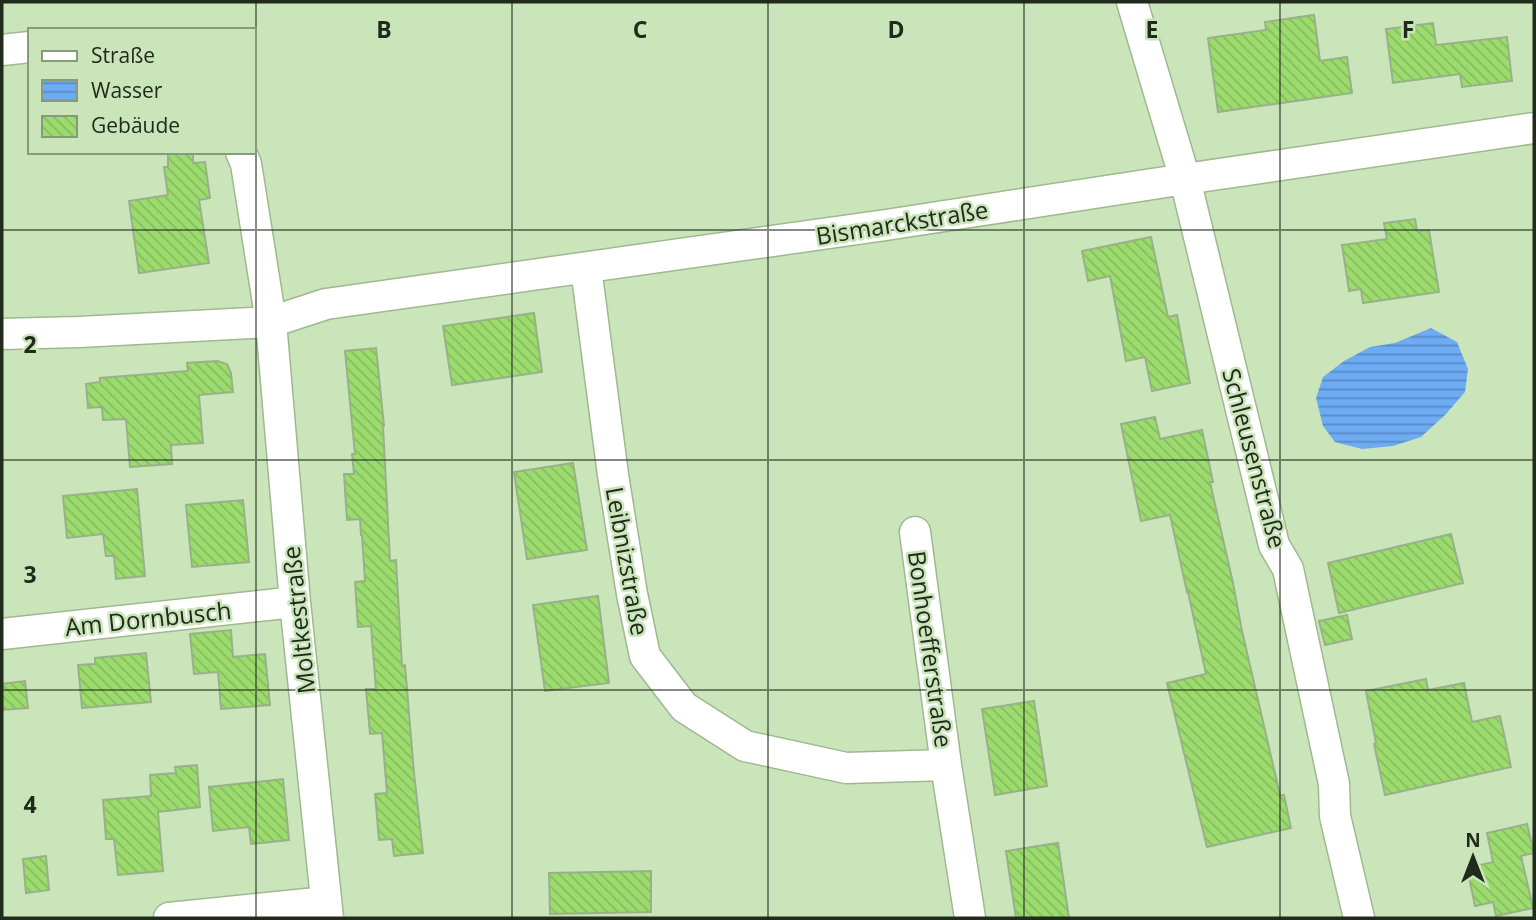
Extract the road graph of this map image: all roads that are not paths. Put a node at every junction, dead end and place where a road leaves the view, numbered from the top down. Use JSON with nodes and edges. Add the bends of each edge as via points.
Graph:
{"nodes":[{"id":1,"x":1132,"y":2,"type":"edge"},
{"id":2,"x":28,"y":47,"type":"edge"},
{"id":3,"x":2,"y":50,"type":"edge"},
{"id":4,"x":1534,"y":128,"type":"edge"},
{"id":5,"x":243,"y":154,"type":"edge"},
{"id":6,"x":1185,"y":179,"type":"junction"},
{"id":7,"x":586,"y":268,"type":"junction"},
{"id":8,"x":271,"y":322,"type":"junction"},
{"id":9,"x":2,"y":334,"type":"edge"},
{"id":10,"x":915,"y":532,"type":"dead end"},
{"id":11,"x":295,"y":601,"type":"junction"},
{"id":12,"x":2,"y":634,"type":"edge"},
{"id":13,"x":946,"y":765,"type":"junction"},
{"id":14,"x":327,"y":910,"type":"edge"},
{"id":15,"x":169,"y":918,"type":"edge"},
{"id":16,"x":970,"y":918,"type":"edge"},
{"id":17,"x":1359,"y":918,"type":"edge"}],
"edges":[{"from":1,"to":6,"type":"street","name":"Schleusenstraße"},
{"from":2,"to":3,"type":"street"},
{"from":4,"to":6,"type":"street","name":"Bismarckstraße"},
{"from":5,"to":8,"type":"street","name":"Moltkestraße"},
{"from":6,"to":7,"type":"street","name":"Bismarckstraße"},
{"from":6,"to":17,"type":"street","name":"Schleusenstraße","via":[[1273,545],[1288,569]]},
{"from":7,"to":8,"type":"street","name":"Bismarckstraße","via":[[326,304]]},
{"from":7,"to":13,"type":"street","name":"Leibnizstraße","via":[[615,488],[645,656],[684,707],[745,746],[846,768]]},
{"from":8,"to":9,"type":"street","name":"Bismarckstraße"},
{"from":8,"to":11,"type":"street","name":"Moltkestraße"},
{"from":10,"to":13,"type":"street","name":"Bonhoefferstraße"},
{"from":11,"to":12,"type":"street","name":"Am Dornbusch"},
{"from":11,"to":14,"type":"street","name":"Moltkestraße"},
{"from":13,"to":16,"type":"street"},
{"from":14,"to":15,"type":"street"}]}
